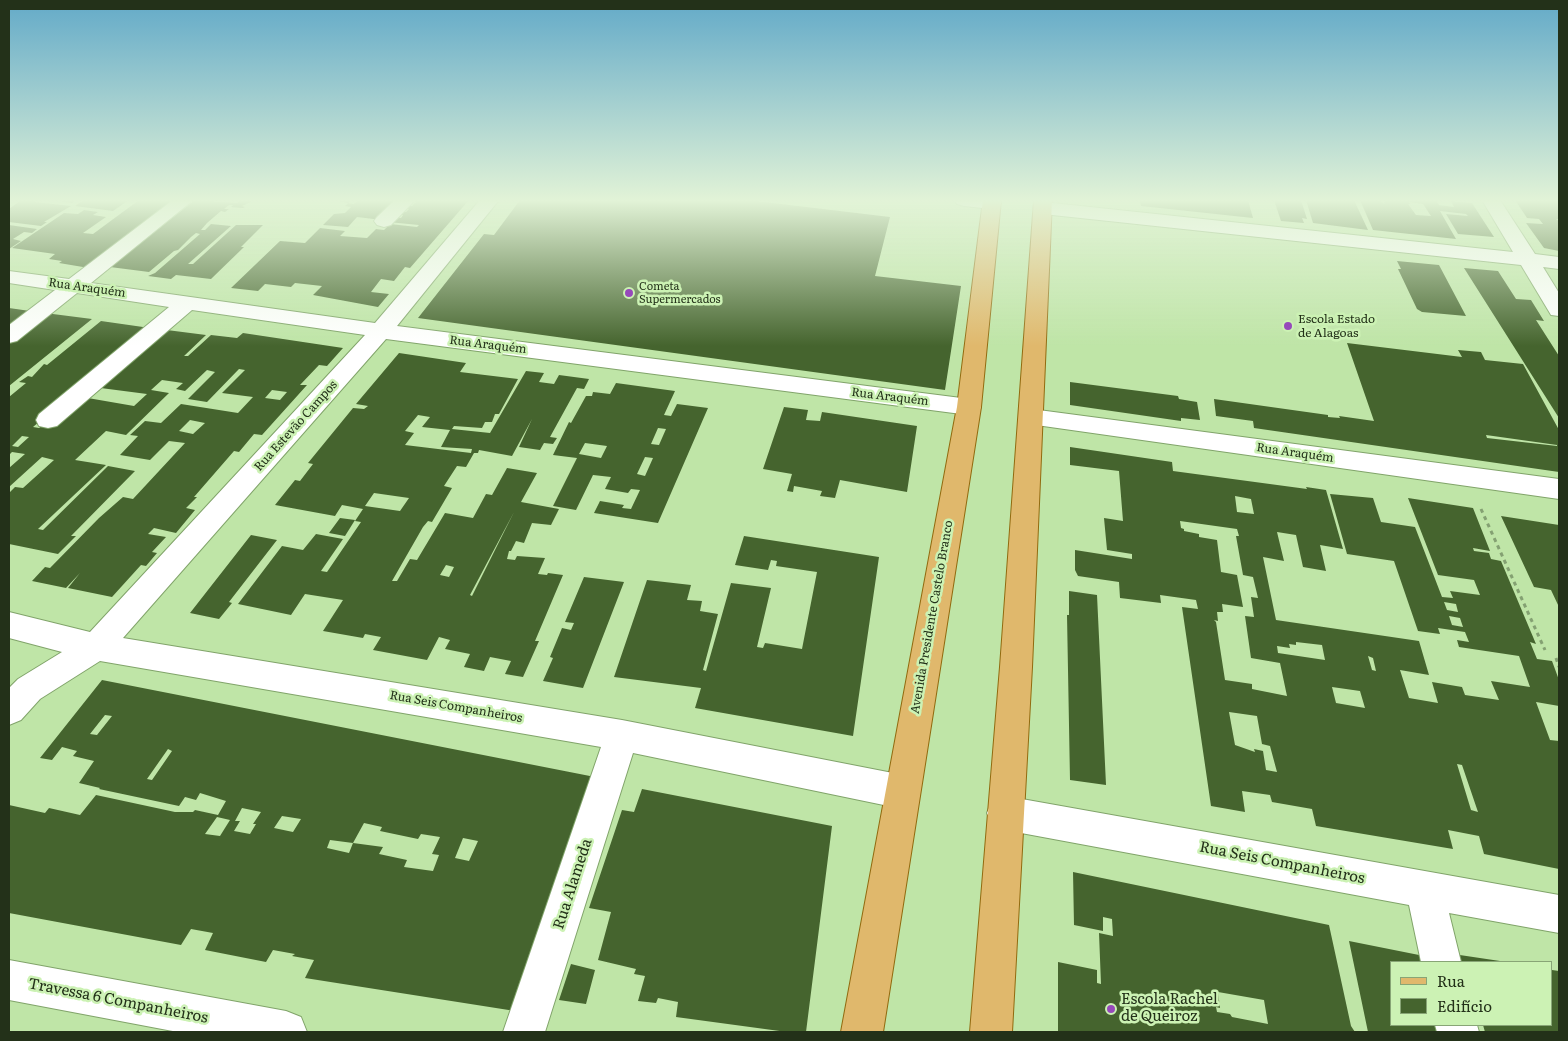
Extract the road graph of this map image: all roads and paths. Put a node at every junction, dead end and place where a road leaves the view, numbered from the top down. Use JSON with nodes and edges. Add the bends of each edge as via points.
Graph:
{"nodes":[{"id":1,"x":121,"y":249,"type":"edge"},
{"id":2,"x":450,"y":249,"type":"edge"},
{"id":3,"x":979,"y":249,"type":"edge"},
{"id":4,"x":1040,"y":249,"type":"edge"},
{"id":5,"x":1435,"y":249,"type":"edge"},
{"id":6,"x":1521,"y":249,"type":"edge"},
{"id":7,"x":1527,"y":259,"type":"junction"},
{"id":8,"x":1559,"y":263,"type":"edge"},
{"id":9,"x":11,"y":279,"type":"edge"},
{"id":10,"x":73,"y":286,"type":"junction"},
{"id":11,"x":187,"y":303,"type":"junction"},
{"id":12,"x":1559,"y":310,"type":"edge"},
{"id":13,"x":381,"y":331,"type":"junction"},
{"id":14,"x":9,"y":336,"type":"edge"},
{"id":15,"x":969,"y":407,"type":"junction"},
{"id":16,"x":1031,"y":417,"type":"junction"},
{"id":17,"x":48,"y":420,"type":"dead end"},
{"id":18,"x":1467,"y":476,"type":"junction"},
{"id":19,"x":1559,"y":489,"type":"edge"},
{"id":20,"x":9,"y":625,"type":"edge"},
{"id":21,"x":96,"y":647,"type":"junction"},
{"id":22,"x":1545,"y":650,"type":"dead end"},
{"id":23,"x":1556,"y":658,"type":"dead end"},
{"id":24,"x":1559,"y":667,"type":"edge"},
{"id":25,"x":9,"y":710,"type":"edge"},
{"id":26,"x":622,"y":735,"type":"junction"},
{"id":27,"x":904,"y":792,"type":"junction"},
{"id":28,"x":1005,"y":813,"type":"junction"},
{"id":29,"x":1424,"y":890,"type":"junction"},
{"id":30,"x":1559,"y":914,"type":"edge"},
{"id":31,"x":1441,"y":961,"type":"edge"},
{"id":32,"x":9,"y":980,"type":"edge"},
{"id":33,"x":286,"y":1032,"type":"edge"},
{"id":34,"x":524,"y":1032,"type":"edge"},
{"id":35,"x":862,"y":1032,"type":"edge"},
{"id":36,"x":991,"y":1032,"type":"edge"}],
"edges":[{"from":1,"to":10,"type":"street"},
{"from":2,"to":13,"type":"street","name":"Rua Estevão Campos"},
{"from":3,"to":15,"type":"main road","name":"Avenida Presidente Castelo Branco"},
{"from":4,"to":16,"type":"main road"},
{"from":5,"to":7,"type":"street"},
{"from":6,"to":7,"type":"street"},
{"from":7,"to":8,"type":"street"},
{"from":7,"to":12,"type":"street"},
{"from":9,"to":10,"type":"street","name":"Rua Araquém"},
{"from":10,"to":11,"type":"street","name":"Rua Araquém"},
{"from":10,"to":14,"type":"street"},
{"from":11,"to":13,"type":"street","name":"Rua Araquém"},
{"from":11,"to":17,"type":"street"},
{"from":13,"to":15,"type":"street","name":"Rua Araquém"},
{"from":13,"to":21,"type":"street","name":"Rua Estevão Campos"},
{"from":15,"to":27,"type":"main road","name":"Avenida Presidente Castelo Branco"},
{"from":16,"to":18,"type":"street","name":"Rua Araquém"},
{"from":16,"to":28,"type":"main road"},
{"from":18,"to":19,"type":"street","name":"Rua Araquém"},
{"from":18,"to":22,"type":"path"},
{"from":20,"to":21,"type":"street","name":"Rua Seis Companheiros"},
{"from":21,"to":25,"type":"street","name":"Rua Estevão Campos","via":[[29,689]]},
{"from":21,"to":26,"type":"street","name":"Rua Seis Companheiros"},
{"from":23,"to":24,"type":"path"},
{"from":26,"to":27,"type":"street","name":"Rua Seis Companheiros"},
{"from":26,"to":34,"type":"street","name":"Rua Alameda"},
{"from":27,"to":35,"type":"main road","name":"Avenida Presidente Castelo Branco"},
{"from":28,"to":29,"type":"street","name":"Rua Seis Companheiros"},
{"from":28,"to":36,"type":"main road"},
{"from":29,"to":30,"type":"street","name":"Rua Seis Companheiros"},
{"from":29,"to":31,"type":"street"},
{"from":32,"to":33,"type":"street","name":"Travessa 6 Companheiros"}]}
